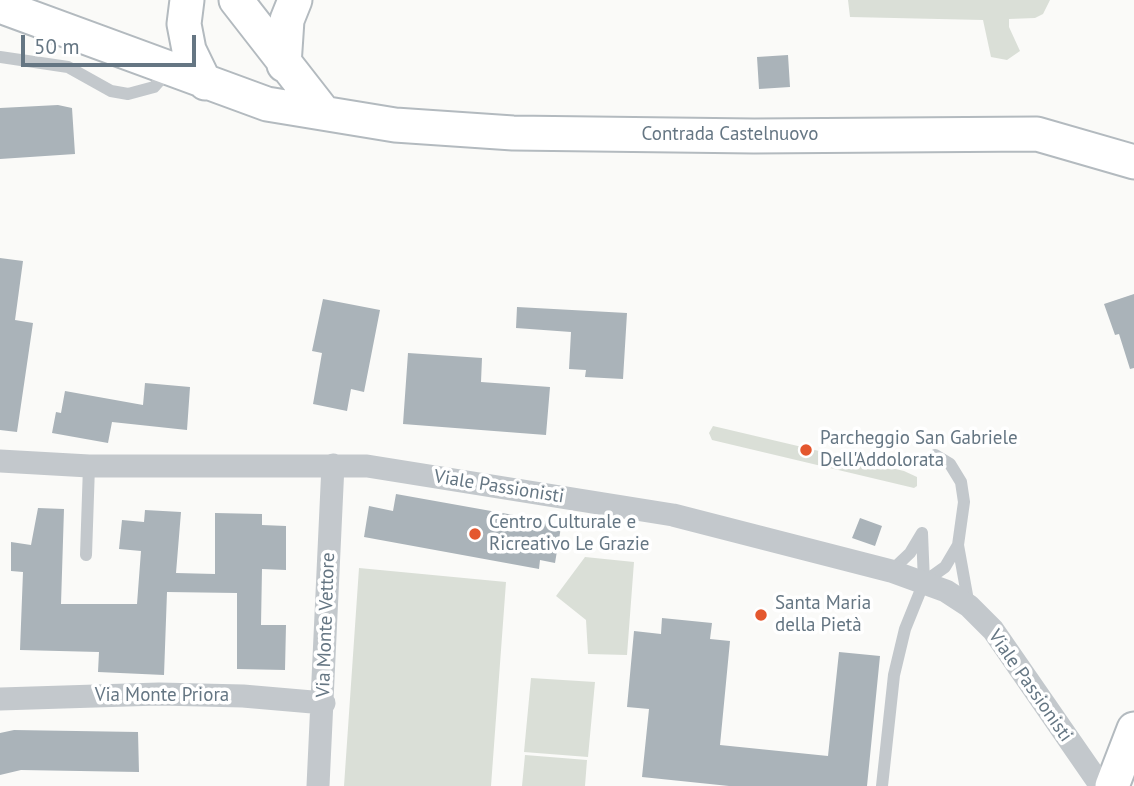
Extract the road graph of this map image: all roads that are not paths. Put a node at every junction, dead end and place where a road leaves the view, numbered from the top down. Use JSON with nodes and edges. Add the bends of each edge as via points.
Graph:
{"nodes":[{"id":1,"x":187,"y":0,"type":"edge"},
{"id":2,"x":236,"y":0,"type":"edge"},
{"id":3,"x":295,"y":0,"type":"edge"},
{"id":4,"x":0,"y":6,"type":"edge"},
{"id":5,"x":0,"y":57,"type":"edge"},
{"id":6,"x":284,"y":65,"type":"junction"},
{"id":7,"x":169,"y":70,"type":"junction"},
{"id":8,"x":205,"y":83,"type":"junction"},
{"id":9,"x":324,"y":113,"type":"junction"},
{"id":10,"x":1134,"y":162,"type":"edge"},
{"id":11,"x":935,"y":455,"type":"dead end"},
{"id":12,"x":0,"y":461,"type":"edge"},
{"id":13,"x":333,"y":465,"type":"junction"},
{"id":14,"x":89,"y":466,"type":"junction"},
{"id":15,"x":958,"y":545,"type":"junction"},
{"id":16,"x":86,"y":555,"type":"dead end"},
{"id":17,"x":891,"y":571,"type":"junction"},
{"id":18,"x":924,"y":582,"type":"junction"},
{"id":19,"x":969,"y":606,"type":"junction"},
{"id":20,"x":0,"y":699,"type":"edge"},
{"id":21,"x":324,"y":703,"type":"junction"},
{"id":22,"x":1134,"y":729,"type":"edge"},
{"id":23,"x":317,"y":786,"type":"edge"},
{"id":24,"x":882,"y":786,"type":"edge"},
{"id":25,"x":1101,"y":786,"type":"edge"},
{"id":26,"x":1112,"y":786,"type":"edge"}],
"edges":[{"from":1,"to":8,"type":"main road","via":[[184,24],[189,50]]},
{"from":2,"to":6,"type":"main road"},
{"from":3,"to":6,"type":"main road","via":[[287,20]]},
{"from":4,"to":7,"type":"main road","name":"Contrada Castelnuovo"},
{"from":5,"to":7,"type":"lane","via":[[68,66],[111,91],[128,94],[154,87]]},
{"from":6,"to":9,"type":"main road"},
{"from":7,"to":8,"type":"main road","name":"Contrada Castelnuovo"},
{"from":8,"to":9,"type":"main road","name":"Contrada Castelnuovo","via":[[267,104]]},
{"from":9,"to":10,"type":"main road","name":"Contrada Castelnuovo","via":[[395,125],[513,133],[1037,134]]},
{"from":11,"to":15,"type":"lane","via":[[950,464],[961,482],[964,502]]},
{"from":12,"to":14,"type":"street","name":"Viale Passionisti"},
{"from":13,"to":14,"type":"street","name":"Viale Passionisti"},
{"from":13,"to":17,"type":"street","name":"Viale Passionisti","via":[[368,466],[673,516]]},
{"from":13,"to":21,"type":"street","name":"Via Monte Vettore"},
{"from":14,"to":16,"type":"lane"},
{"from":15,"to":18,"type":"lane","via":[[945,567]]},
{"from":15,"to":19,"type":"lane"},
{"from":17,"to":18,"type":"street","name":"Viale Passionisti"},
{"from":17,"to":18,"type":"lane","via":[[922,533]]},
{"from":18,"to":19,"type":"street","name":"Viale Passionisti"},
{"from":18,"to":24,"type":"lane","via":[[905,629],[894,675]]},
{"from":19,"to":25,"type":"street","name":"Viale Passionisti","via":[[993,630]]},
{"from":20,"to":21,"type":"street","name":"Via Monte Priora","via":[[159,694]]},
{"from":21,"to":23,"type":"street","name":"Via Monte Vettore"},
{"from":22,"to":26,"type":"main road"}]}
